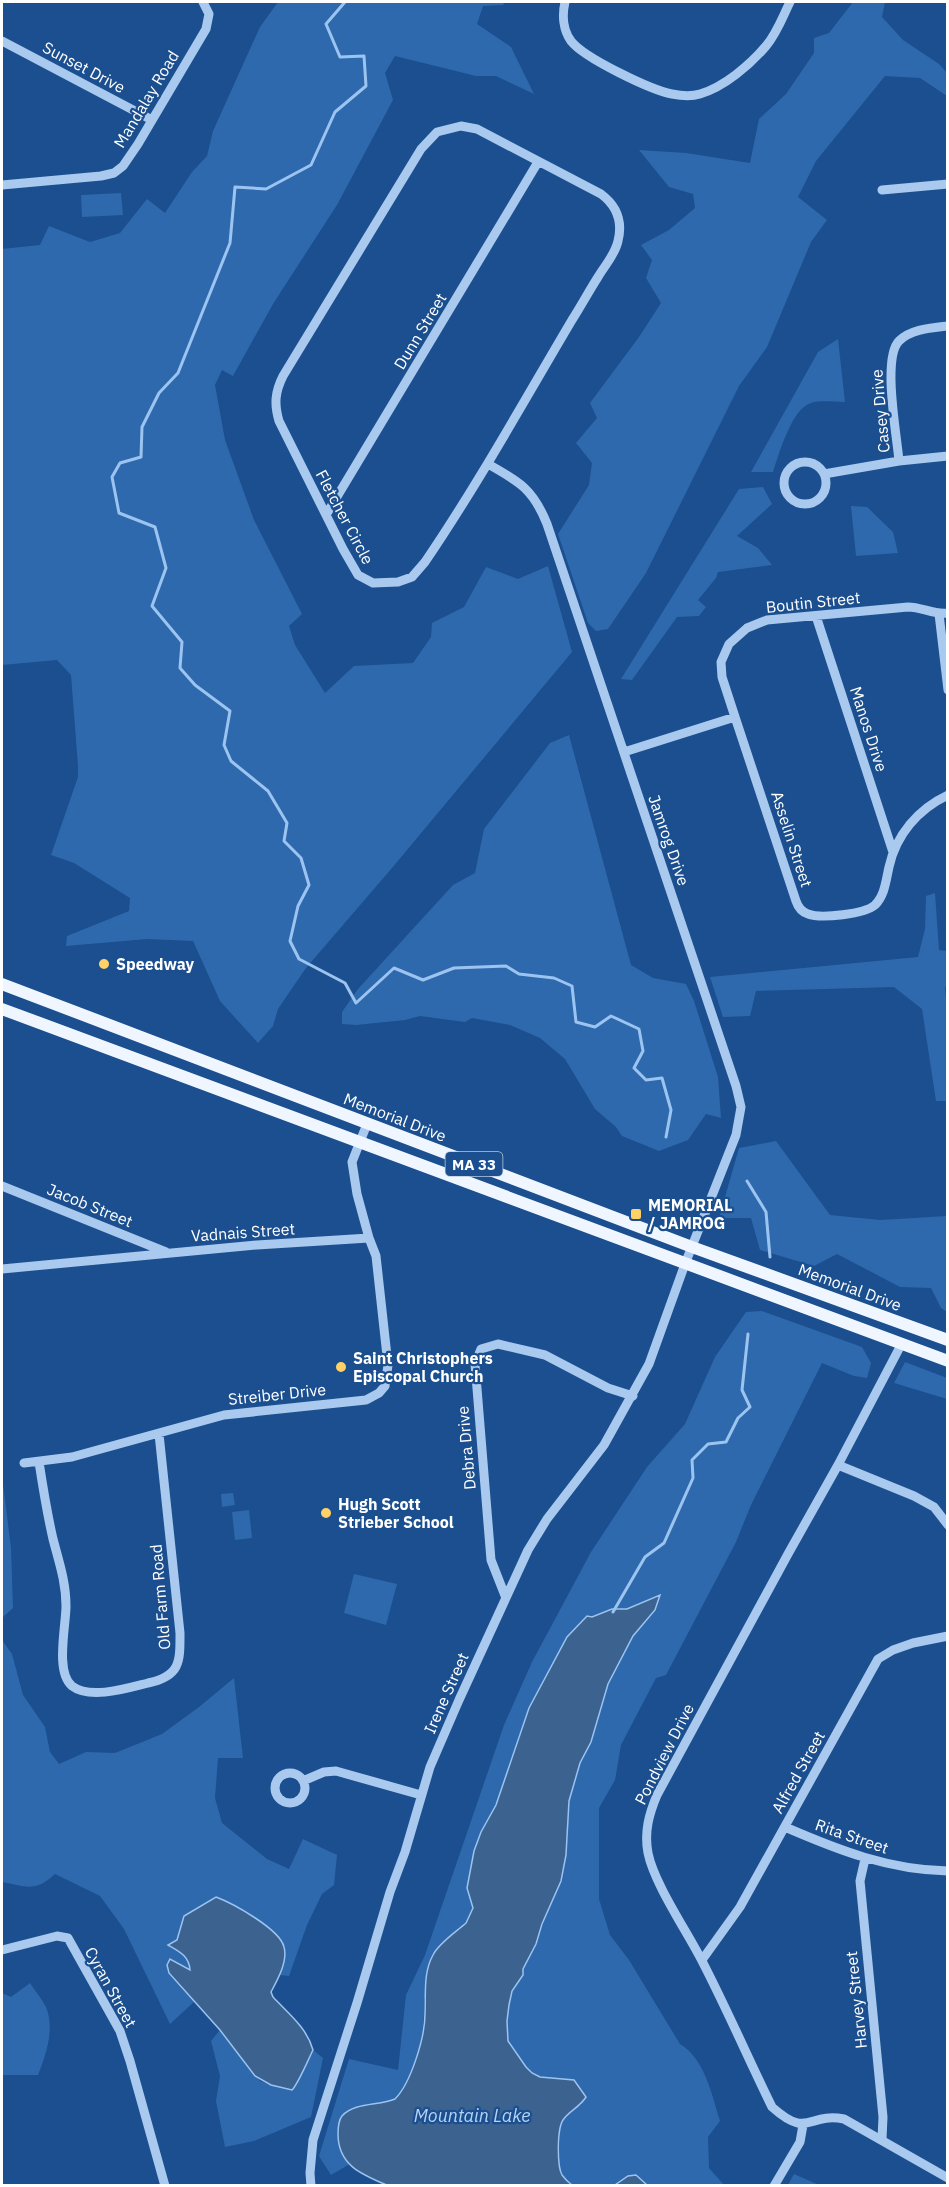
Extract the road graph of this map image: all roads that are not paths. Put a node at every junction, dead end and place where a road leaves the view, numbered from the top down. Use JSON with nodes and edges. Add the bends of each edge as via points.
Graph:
{"nodes":[{"id":1,"x":203,"y":2,"type":"edge"},
{"id":2,"x":565,"y":2,"type":"edge"},
{"id":3,"x":790,"y":2,"type":"edge"},
{"id":4,"x":2,"y":41,"type":"edge"},
{"id":5,"x":152,"y":120,"type":"junction"},
{"id":6,"x":538,"y":162,"type":"junction"},
{"id":7,"x":948,"y":184,"type":"edge"},
{"id":8,"x":2,"y":185,"type":"edge"},
{"id":9,"x":882,"y":190,"type":"dead end"},
{"id":10,"x":948,"y":326,"type":"edge"},
{"id":11,"x":948,"y":456,"type":"edge"},
{"id":12,"x":899,"y":461,"type":"junction"},
{"id":13,"x":488,"y":464,"type":"junction"},
{"id":14,"x":824,"y":474,"type":"junction"},
{"id":15,"x":326,"y":515,"type":"junction"},
{"id":16,"x":943,"y":614,"type":"edge"},
{"id":17,"x":816,"y":616,"type":"junction"},
{"id":18,"x":948,"y":690,"type":"edge"},
{"id":19,"x":735,"y":717,"type":"junction"},
{"id":20,"x":624,"y":752,"type":"junction"},
{"id":21,"x":948,"y":795,"type":"edge"},
{"id":22,"x":893,"y":852,"type":"junction"},
{"id":23,"x":2,"y":984,"type":"edge"},
{"id":24,"x":2,"y":1009,"type":"edge"},
{"id":25,"x":367,"y":1124,"type":"junction"},
{"id":26,"x":360,"y":1143,"type":"junction"},
{"id":27,"x":2,"y":1186,"type":"edge"},
{"id":28,"x":369,"y":1238,"type":"junction"},
{"id":29,"x":692,"y":1247,"type":"junction"},
{"id":30,"x":167,"y":1253,"type":"junction"},
{"id":31,"x":685,"y":1264,"type":"junction"},
{"id":32,"x":2,"y":1269,"type":"edge"},
{"id":33,"x":948,"y":1340,"type":"edge"},
{"id":34,"x":901,"y":1345,"type":"junction"},
{"id":35,"x":948,"y":1361,"type":"edge"},
{"id":36,"x":633,"y":1396,"type":"junction"},
{"id":37,"x":159,"y":1434,"type":"junction"},
{"id":38,"x":39,"y":1462,"type":"junction"},
{"id":39,"x":24,"y":1463,"type":"dead end"},
{"id":40,"x":838,"y":1465,"type":"junction"},
{"id":41,"x":948,"y":1525,"type":"edge"},
{"id":42,"x":506,"y":1598,"type":"junction"},
{"id":43,"x":948,"y":1636,"type":"edge"},
{"id":44,"x":303,"y":1781,"type":"dead end"},
{"id":45,"x":421,"y":1795,"type":"junction"},
{"id":46,"x":785,"y":1827,"type":"junction"},
{"id":47,"x":865,"y":1859,"type":"junction"},
{"id":48,"x":948,"y":1871,"type":"edge"},
{"id":49,"x":2,"y":1950,"type":"edge"},
{"id":50,"x":702,"y":1960,"type":"junction"},
{"id":51,"x":803,"y":2125,"type":"junction"},
{"id":52,"x":882,"y":2139,"type":"junction"},
{"id":53,"x":948,"y":2178,"type":"edge"},
{"id":54,"x":165,"y":2186,"type":"edge"},
{"id":55,"x":311,"y":2186,"type":"edge"},
{"id":56,"x":774,"y":2186,"type":"edge"}],
"edges":[{"from":1,"to":5,"type":"street","name":"Mandalay Road","via":[[209,14],[206,29]]},
{"from":2,"to":3,"type":"street","via":[[567,34],[583,53],[653,88],[687,96],[719,86],[758,55]]},
{"from":4,"to":5,"type":"street","name":"Sunset Drive"},
{"from":5,"to":8,"type":"street","name":"Mandalay Road","via":[[123,166],[114,173]]},
{"from":6,"to":13,"type":"street","name":"Fletcher Circle","via":[[606,197],[616,209],[620,233],[612,257]]},
{"from":6,"to":15,"type":"street","name":"Dunn Street"},
{"from":6,"to":15,"type":"street","name":"Fletcher Circle","via":[[472,127],[449,128],[431,137],[283,376],[276,394],[276,411]]},
{"from":7,"to":9,"type":"street"},
{"from":10,"to":12,"type":"street","name":"Casey Drive","via":[[912,333],[893,349],[890,380]]},
{"from":11,"to":12,"type":"street"},
{"from":12,"to":14,"type":"street"},
{"from":13,"to":15,"type":"street","name":"Fletcher Circle","via":[[425,562],[403,581],[373,583],[358,575]]},
{"from":13,"to":20,"type":"street","name":"Jamrog Drive","via":[[526,488],[542,513]]},
{"from":14,"to":14,"type":"street","via":[[825,490],[815,502],[795,503],[784,491],[785,475],[796,464],[812,463]]},
{"from":16,"to":17,"type":"street","name":"Boutin Street","via":[[908,607]]},
{"from":16,"to":18,"type":"street"},
{"from":17,"to":19,"type":"street","name":"Boutin Street","via":[[761,622],[742,631],[729,644],[721,666]]},
{"from":17,"to":22,"type":"street","name":"Manos Drive"},
{"from":19,"to":20,"type":"street"},
{"from":19,"to":22,"type":"street","name":"Asselin Street","via":[[800,909],[817,915],[870,909],[883,892]]},
{"from":20,"to":29,"type":"street","name":"Jamrog Drive","via":[[741,1107],[736,1135]]},
{"from":21,"to":22,"type":"street","name":"Asselin Street","via":[[932,802],[917,816]]},
{"from":23,"to":25,"type":"main road","name":"Memorial Drive","number":"MA 33"},
{"from":24,"to":26,"type":"main road","number":"MA 33"},
{"from":25,"to":26,"type":"street"},
{"from":25,"to":29,"type":"main road","name":"Memorial Drive","number":"MA 33"},
{"from":26,"to":28,"type":"street","via":[[352,1162]]},
{"from":26,"to":31,"type":"main road","number":"MA 33"},
{"from":27,"to":30,"type":"street","name":"Jacob Street"},
{"from":28,"to":30,"type":"street","name":"Vadnais Street"},
{"from":28,"to":37,"type":"street","name":"Streiber Drive","via":[[376,1256],[388,1365],[386,1386],[379,1393],[366,1400],[224,1415]]},
{"from":29,"to":31,"type":"street","name":"Irene Street"},
{"from":29,"to":33,"type":"main road","name":"Memorial Drive","number":"MA 33"},
{"from":30,"to":32,"type":"street","name":"Vadnais Street"},
{"from":31,"to":34,"type":"main road","number":"MA 33"},
{"from":31,"to":36,"type":"street","name":"Irene Street","via":[[649,1364]]},
{"from":34,"to":35,"type":"main road","number":"MA 33"},
{"from":34,"to":40,"type":"street","name":"Pondview Drive"},
{"from":36,"to":42,"type":"street","name":"Irene Street","via":[[604,1445],[547,1519]]},
{"from":36,"to":42,"type":"street","name":"Debra Drive","via":[[608,1388],[545,1355],[498,1344],[481,1349],[475,1364],[491,1560]]},
{"from":37,"to":38,"type":"street","name":"Streiber Drive"},
{"from":37,"to":38,"type":"street","name":"Old Farm Road","via":[[180,1662],[156,1682],[108,1692],[80,1691],[70,1684],[64,1672],[63,1574]]},
{"from":38,"to":39,"type":"street","name":"Streiber Drive"},
{"from":40,"to":41,"type":"street","via":[[914,1496],[934,1507]]},
{"from":40,"to":50,"type":"street","name":"Pondview Drive","via":[[648,1815],[648,1855]]},
{"from":42,"to":45,"type":"street","name":"Irene Street","via":[[443,1734]]},
{"from":43,"to":46,"type":"street","name":"Alfred Street","via":[[913,1643],[878,1659]]},
{"from":44,"to":45,"type":"street","via":[[336,1771]]},
{"from":45,"to":55,"type":"street","name":"Irene Street","via":[[313,2140]]},
{"from":46,"to":47,"type":"street","name":"Rita Street"},
{"from":46,"to":50,"type":"street","name":"Alfred Street","via":[[740,1907]]},
{"from":47,"to":48,"type":"street","name":"Rita Street"},
{"from":47,"to":52,"type":"street","name":"Harvey Street","via":[[860,1881]]},
{"from":49,"to":54,"type":"street","name":"Cyran Street","via":[[57,1936],[68,1938],[120,2031]]},
{"from":50,"to":51,"type":"street","name":"Pondview Drive","via":[[772,2107],[793,2123]]},
{"from":51,"to":52,"type":"street","via":[[831,2116]]},
{"from":51,"to":56,"type":"street","via":[[800,2142]]},
{"from":52,"to":53,"type":"street"}]}
